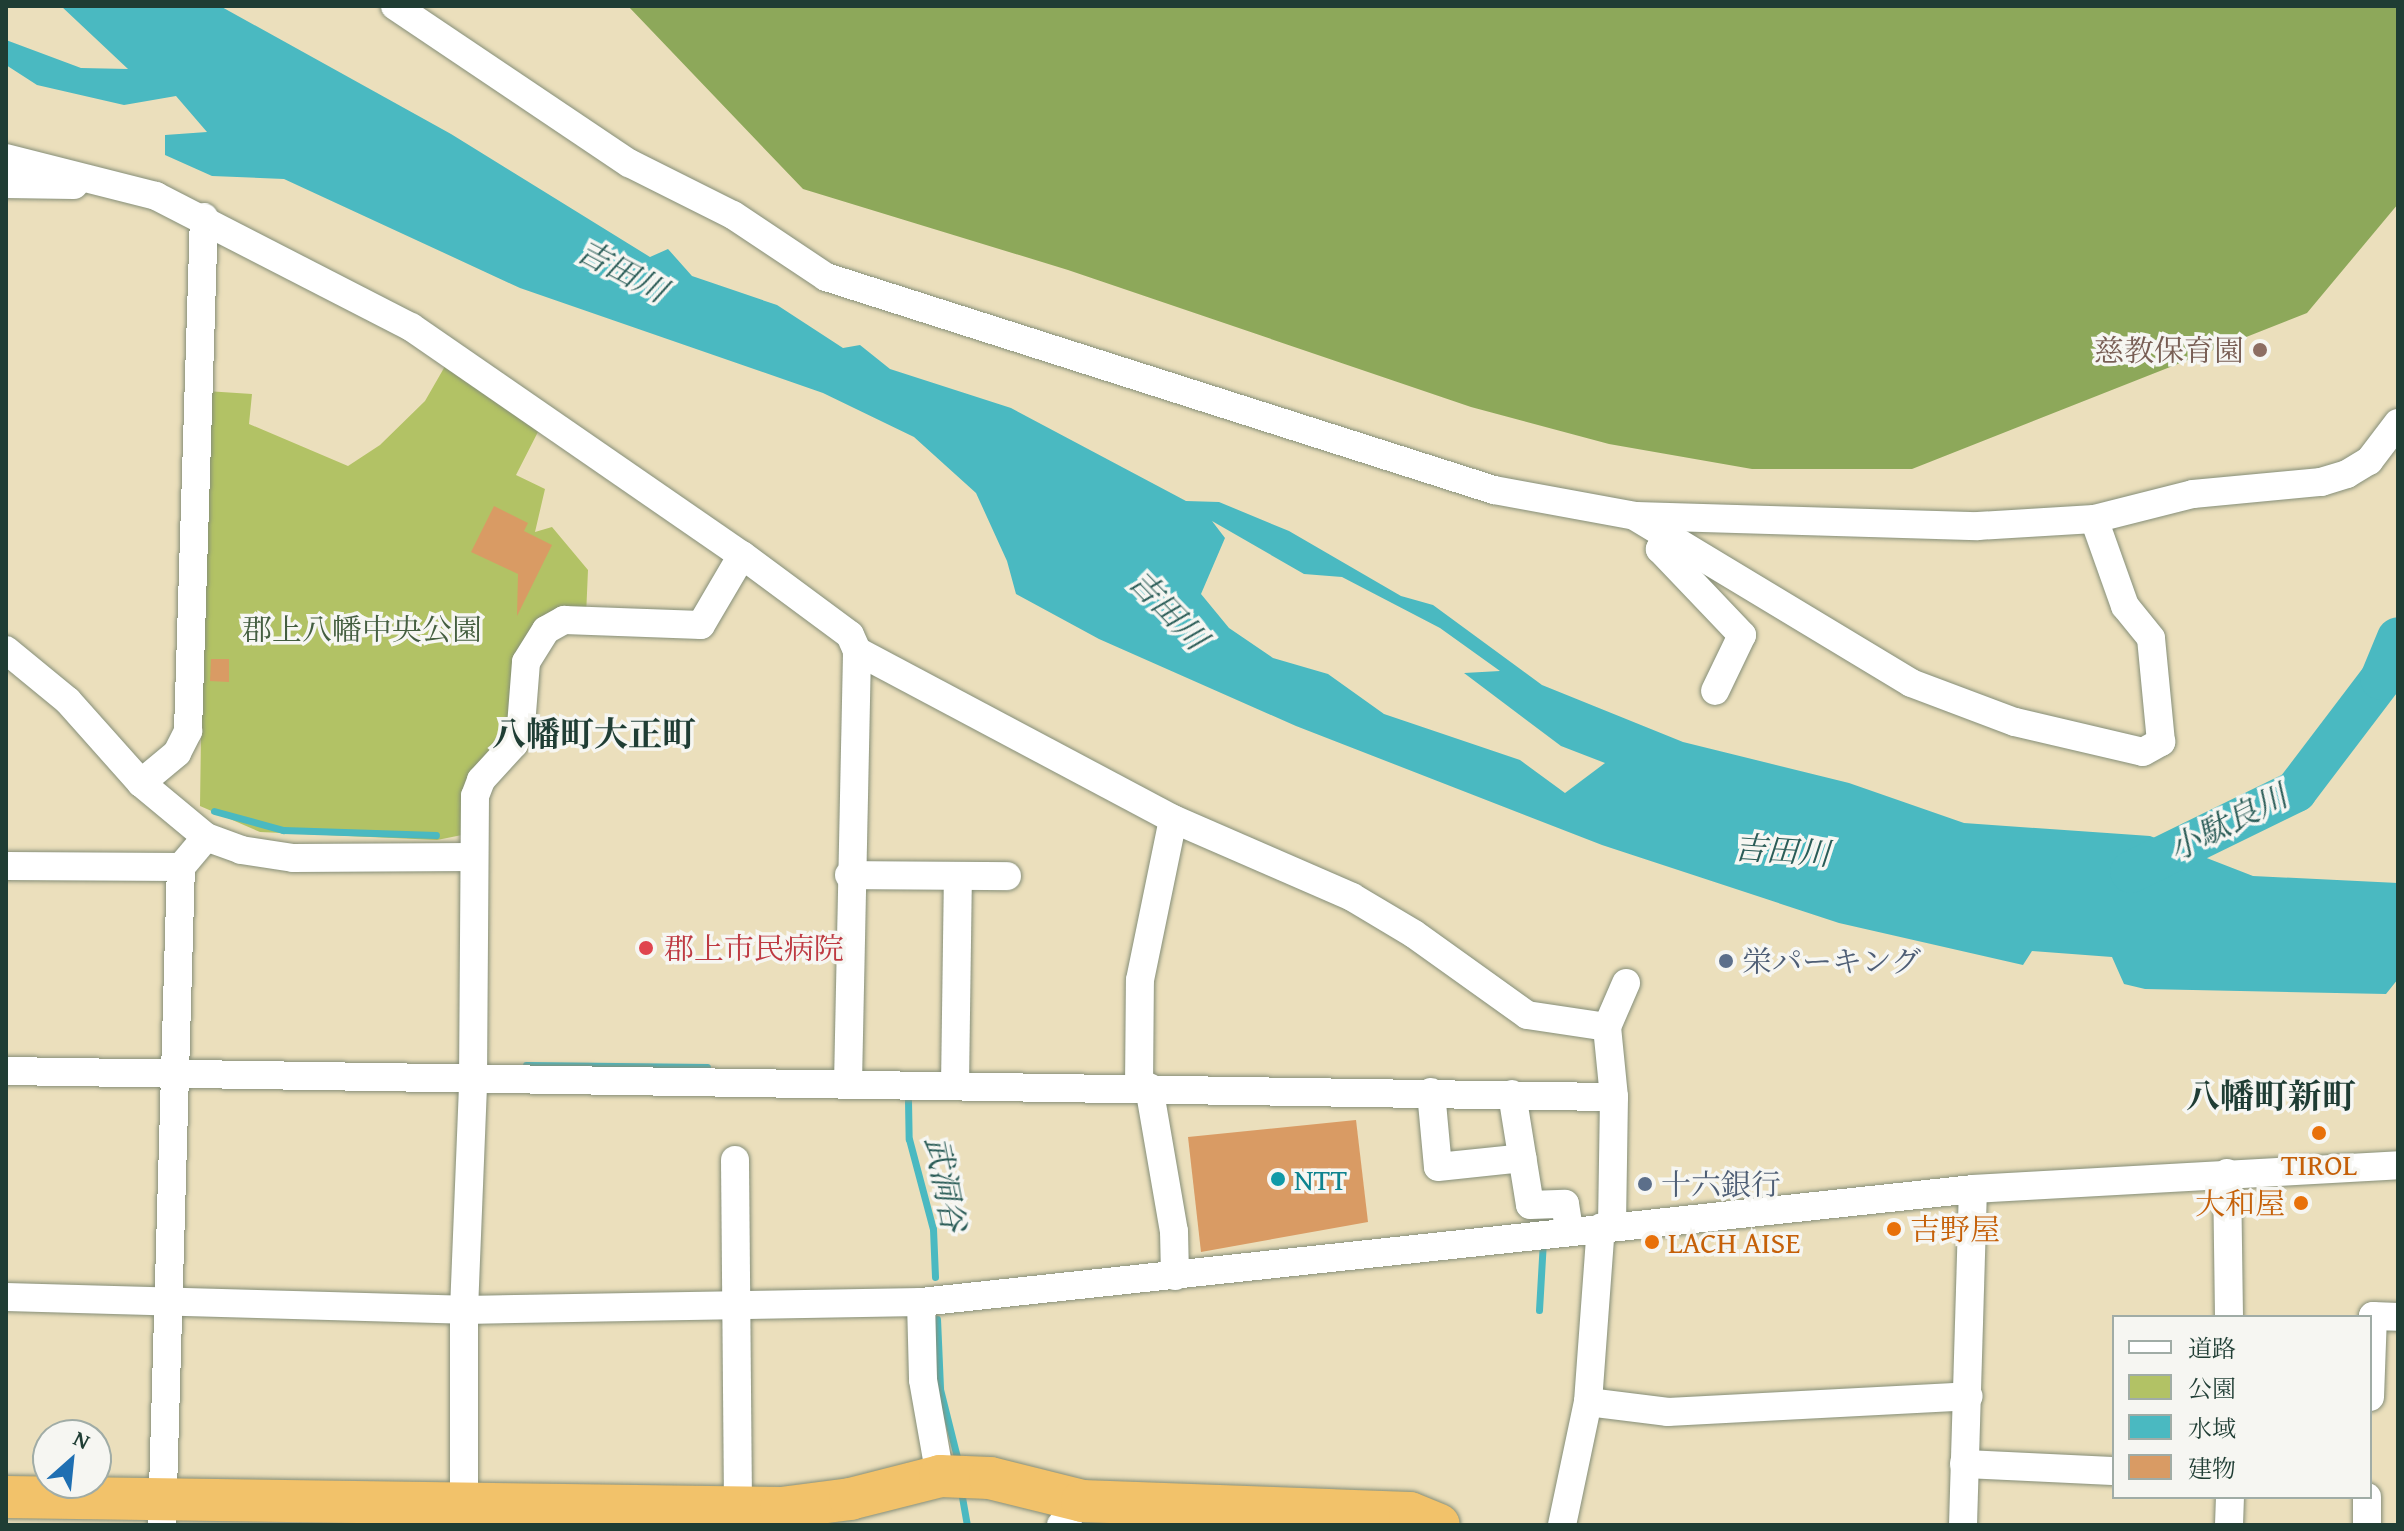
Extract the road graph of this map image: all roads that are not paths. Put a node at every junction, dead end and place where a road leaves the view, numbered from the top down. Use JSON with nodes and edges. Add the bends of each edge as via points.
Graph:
{"nodes":[{"id":1,"x":395,"y":6,"type":"edge"},
{"id":2,"x":6,"y":158,"type":"edge"},
{"id":3,"x":98,"y":180,"type":"junction"},
{"id":4,"x":6,"y":184,"type":"edge"},
{"id":5,"x":204,"y":217,"type":"junction"},
{"id":6,"x":2398,"y":423,"type":"edge"},
{"id":7,"x":1636,"y":516,"type":"junction"},
{"id":8,"x":2094,"y":519,"type":"junction"},
{"id":9,"x":1667,"y":535,"type":"junction"},
{"id":10,"x":742,"y":555,"type":"junction"},
{"id":11,"x":6,"y":650,"type":"edge"},
{"id":12,"x":857,"y":651,"type":"junction"},
{"id":13,"x":1715,"y":691,"type":"dead end"},
{"id":14,"x":141,"y":783,"type":"junction"},
{"id":15,"x":1173,"y":819,"type":"junction"},
{"id":16,"x":206,"y":837,"type":"junction"},
{"id":17,"x":472,"y":857,"type":"junction"},
{"id":18,"x":6,"y":866,"type":"edge"},
{"id":19,"x":181,"y":867,"type":"junction"},
{"id":20,"x":849,"y":875,"type":"junction"},
{"id":21,"x":1007,"y":876,"type":"dead end"},
{"id":22,"x":958,"y":878,"type":"junction"},
{"id":23,"x":1626,"y":983,"type":"dead end"},
{"id":24,"x":1607,"y":1027,"type":"junction"},
{"id":25,"x":6,"y":1071,"type":"edge"},
{"id":26,"x":173,"y":1073,"type":"junction"},
{"id":27,"x":473,"y":1082,"type":"junction"},
{"id":28,"x":848,"y":1083,"type":"junction"},
{"id":29,"x":955,"y":1085,"type":"junction"},
{"id":30,"x":1144,"y":1087,"type":"junction"},
{"id":31,"x":1431,"y":1092,"type":"junction"},
{"id":32,"x":1512,"y":1094,"type":"junction"},
{"id":33,"x":1614,"y":1097,"type":"junction"},
{"id":34,"x":1523,"y":1158,"type":"junction"},
{"id":35,"x":735,"y":1160,"type":"dead end"},
{"id":36,"x":2398,"y":1165,"type":"edge"},
{"id":37,"x":2227,"y":1173,"type":"junction"},
{"id":38,"x":1973,"y":1189,"type":"junction"},
{"id":39,"x":1606,"y":1227,"type":"junction"},
{"id":40,"x":1569,"y":1230,"type":"junction"},
{"id":41,"x":1175,"y":1276,"type":"junction"},
{"id":42,"x":6,"y":1297,"type":"edge"},
{"id":43,"x":166,"y":1301,"type":"junction"},
{"id":44,"x":921,"y":1302,"type":"junction"},
{"id":45,"x":736,"y":1307,"type":"junction"},
{"id":46,"x":464,"y":1310,"type":"junction"},
{"id":47,"x":2229,"y":1315,"type":"edge"},
{"id":48,"x":2398,"y":1317,"type":"edge"},
{"id":49,"x":2372,"y":1343,"type":"edge"},
{"id":50,"x":1969,"y":1396,"type":"junction"},
{"id":51,"x":1588,"y":1402,"type":"junction"},
{"id":52,"x":1964,"y":1464,"type":"junction"},
{"id":53,"x":2112,"y":1471,"type":"edge"},
{"id":54,"x":940,"y":1476,"type":"junction"},
{"id":55,"x":6,"y":1497,"type":"edge"},
{"id":56,"x":2230,"y":1499,"type":"edge"},
{"id":57,"x":2367,"y":1499,"type":"edge"},
{"id":58,"x":738,"y":1508,"type":"junction"},
{"id":59,"x":162,"y":1513,"type":"edge"},
{"id":60,"x":1071,"y":1513,"type":"edge"},
{"id":61,"x":467,"y":1515,"type":"edge"},
{"id":62,"x":780,"y":1516,"type":"edge"},
{"id":63,"x":1439,"y":1525,"type":"edge"},
{"id":64,"x":1562,"y":1525,"type":"edge"},
{"id":65,"x":1963,"y":1525,"type":"edge"},
{"id":66,"x":2229,"y":1525,"type":"edge"},
{"id":67,"x":2367,"y":1525,"type":"edge"}],
"edges":[{"from":1,"to":7,"type":"street","via":[[629,163],[733,215],[826,277],[1405,466],[1494,490]]},
{"from":2,"to":3,"type":"street"},
{"from":3,"to":4,"type":"street","via":[[80,185]]},
{"from":3,"to":5,"type":"street"},
{"from":5,"to":10,"type":"street","via":[[411,327]]},
{"from":5,"to":14,"type":"street","via":[[188,731],[177,753]]},
{"from":6,"to":8,"type":"street","via":[[2369,461],[2347,474],[2321,482],[2193,494]]},
{"from":7,"to":8,"type":"street","via":[[1978,526]]},
{"from":7,"to":9,"type":"street"},
{"from":8,"to":9,"type":"street","via":[[2125,606],[2151,638],[2161,742],[2143,752],[2015,722],[1911,683]]},
{"from":9,"to":13,"type":"street","via":[[1660,549],[1742,635]]},
{"from":10,"to":12,"type":"street","via":[[850,635]]},
{"from":10,"to":17,"type":"street","via":[[701,625],[564,620],[546,630],[526,662],[521,726],[514,744],[481,780],[475,796]]},
{"from":11,"to":14,"type":"street","via":[[68,701]]},
{"from":12,"to":15,"type":"street"},
{"from":12,"to":20,"type":"street"},
{"from":14,"to":16,"type":"street"},
{"from":15,"to":24,"type":"street","via":[[1352,897],[1527,1015]]},
{"from":15,"to":30,"type":"street","via":[[1140,980]]},
{"from":16,"to":17,"type":"street","via":[[241,850],[293,858]]},
{"from":16,"to":19,"type":"street"},
{"from":17,"to":27,"type":"street"},
{"from":18,"to":19,"type":"street"},
{"from":19,"to":26,"type":"street"},
{"from":20,"to":22,"type":"street"},
{"from":20,"to":28,"type":"street"},
{"from":21,"to":22,"type":"street"},
{"from":22,"to":29,"type":"street"},
{"from":23,"to":24,"type":"street"},
{"from":24,"to":33,"type":"street"},
{"from":25,"to":26,"type":"street"},
{"from":26,"to":27,"type":"street"},
{"from":26,"to":43,"type":"street"},
{"from":27,"to":28,"type":"street"},
{"from":27,"to":46,"type":"street"},
{"from":28,"to":29,"type":"street"},
{"from":29,"to":30,"type":"street"},
{"from":30,"to":31,"type":"street"},
{"from":30,"to":41,"type":"street","via":[[1174,1231]]},
{"from":31,"to":32,"type":"street"},
{"from":31,"to":34,"type":"street","via":[[1438,1167]]},
{"from":32,"to":33,"type":"street"},
{"from":32,"to":34,"type":"street"},
{"from":33,"to":39,"type":"street"},
{"from":34,"to":40,"type":"street","via":[[1530,1205],[1565,1204]]},
{"from":35,"to":45,"type":"street"},
{"from":36,"to":37,"type":"street"},
{"from":37,"to":38,"type":"street"},
{"from":37,"to":47,"type":"street"},
{"from":38,"to":39,"type":"street"},
{"from":38,"to":50,"type":"street"},
{"from":39,"to":40,"type":"street"},
{"from":39,"to":51,"type":"street"},
{"from":40,"to":41,"type":"street"},
{"from":41,"to":44,"type":"street"},
{"from":42,"to":43,"type":"street"},
{"from":43,"to":46,"type":"street"},
{"from":43,"to":59,"type":"street"},
{"from":44,"to":45,"type":"street"},
{"from":44,"to":54,"type":"street","via":[[923,1380]]},
{"from":45,"to":46,"type":"street"},
{"from":45,"to":58,"type":"street"},
{"from":46,"to":61,"type":"street"},
{"from":48,"to":49,"type":"street","via":[[2373,1316]]},
{"from":50,"to":51,"type":"street","via":[[1668,1412]]},
{"from":50,"to":52,"type":"street"},
{"from":51,"to":64,"type":"street"},
{"from":52,"to":53,"type":"street"},
{"from":52,"to":65,"type":"street"},
{"from":54,"to":60,"type":"highway","via":[[990,1478]]},
{"from":54,"to":62,"type":"highway"},
{"from":55,"to":59,"type":"highway"},
{"from":56,"to":66,"type":"street"},
{"from":57,"to":67,"type":"street"},
{"from":58,"to":61,"type":"highway"},
{"from":58,"to":62,"type":"highway"},
{"from":59,"to":61,"type":"highway"},
{"from":60,"to":63,"type":"highway","via":[[1410,1513]]}]}
